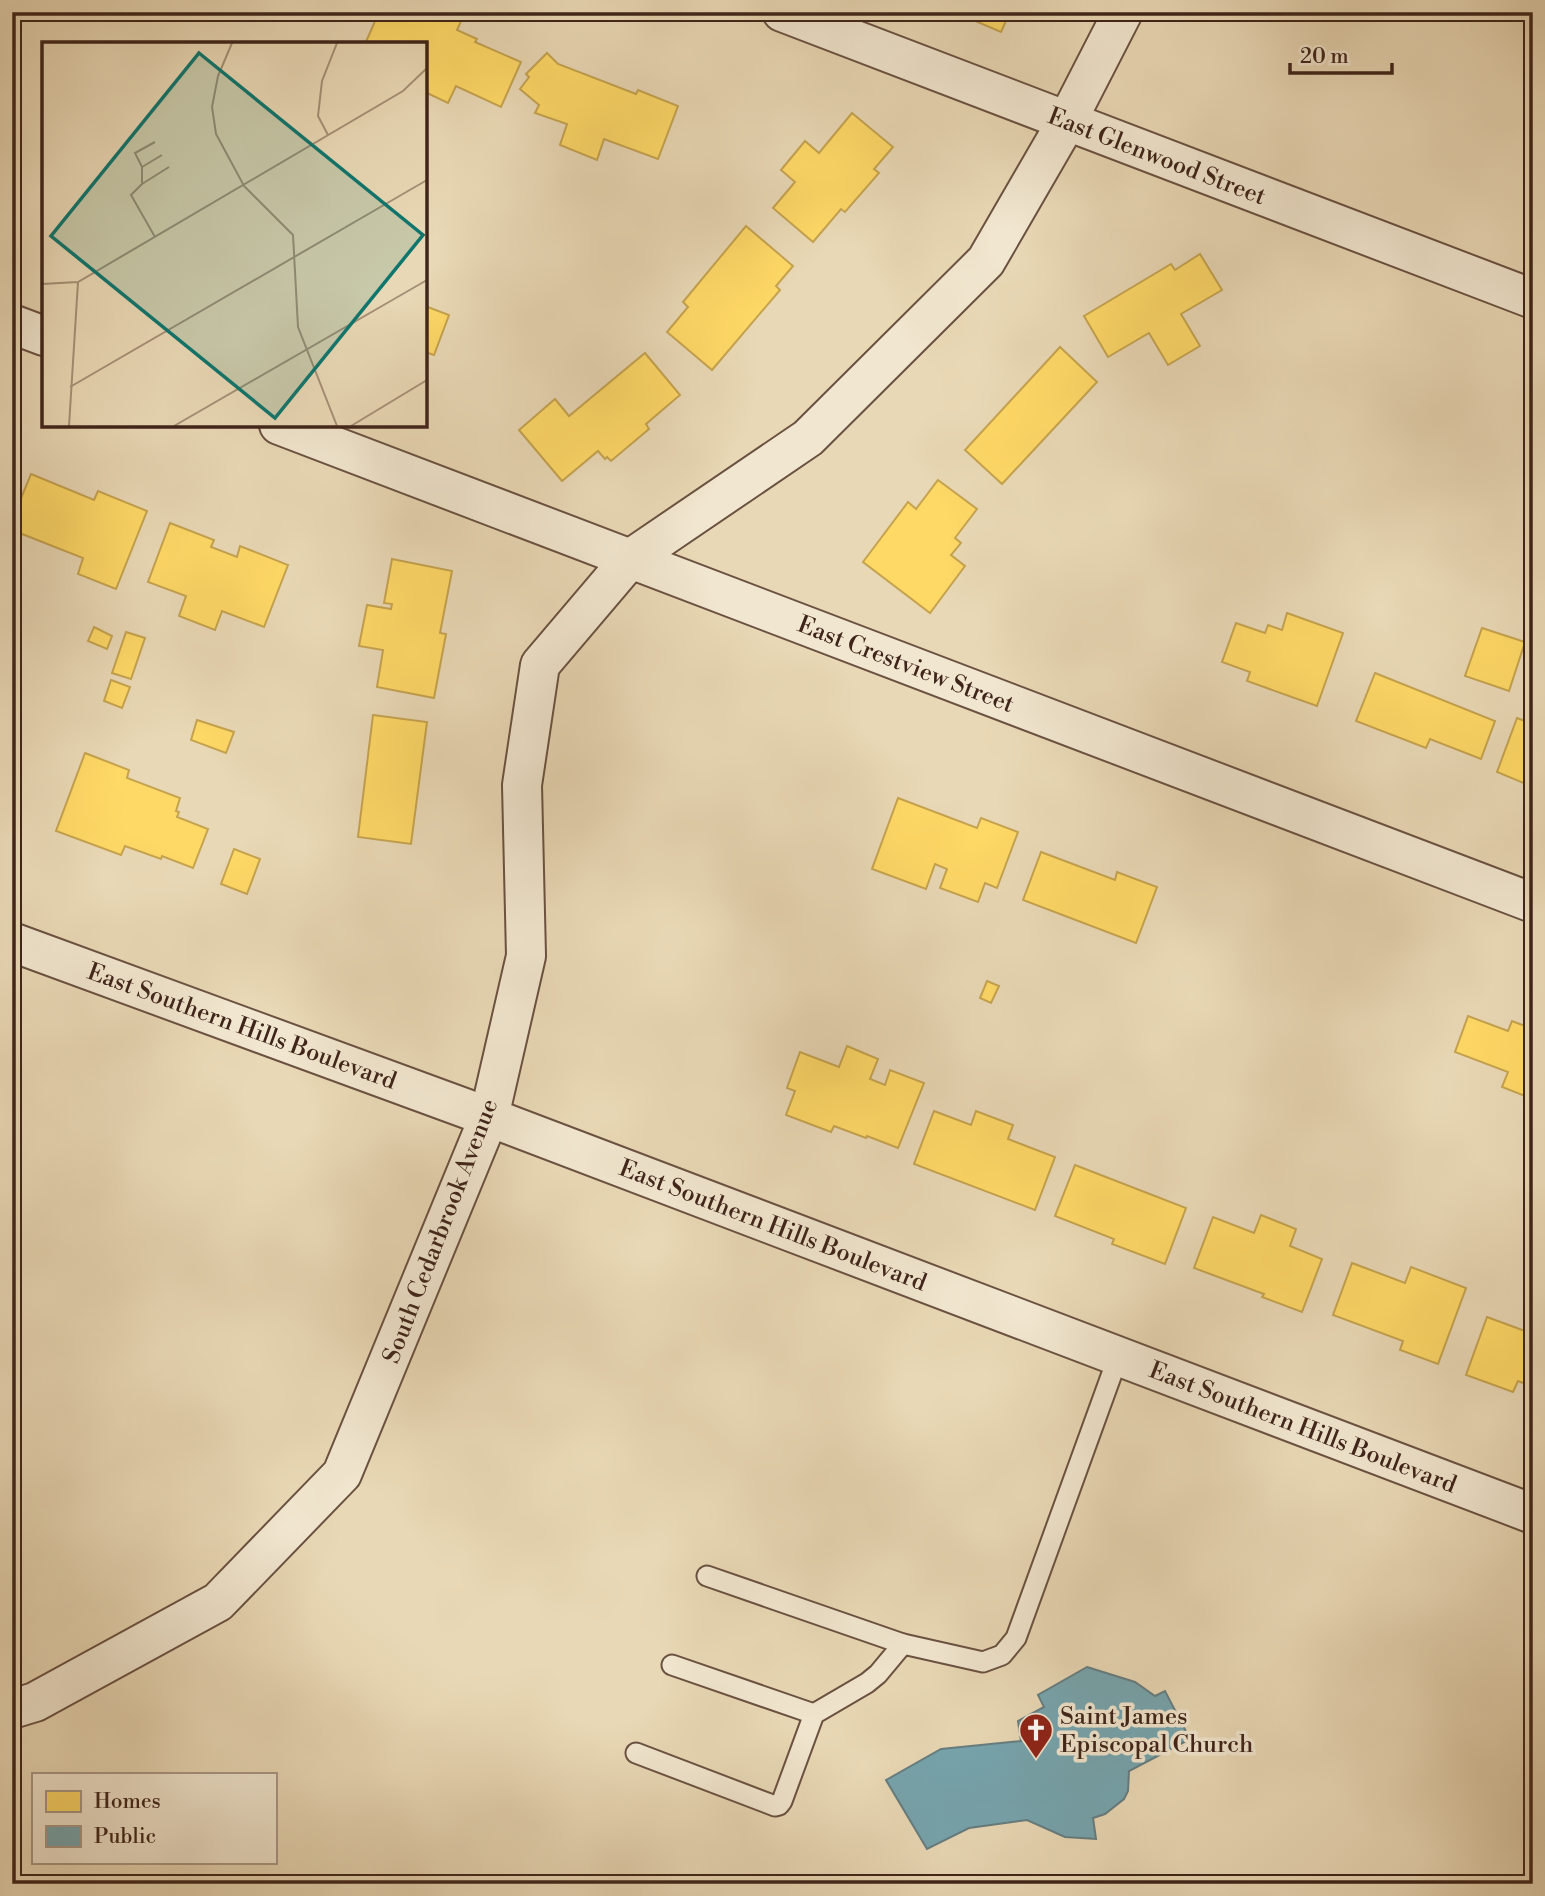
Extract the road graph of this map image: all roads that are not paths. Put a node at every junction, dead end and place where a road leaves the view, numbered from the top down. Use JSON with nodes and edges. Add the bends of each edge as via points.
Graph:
{"nodes":[{"id":1,"x":782,"y":12,"type":"edge"},
{"id":2,"x":1122,"y":12,"type":"edge"},
{"id":3,"x":1067,"y":121,"type":"junction"},
{"id":4,"x":1533,"y":299,"type":"edge"},
{"id":5,"x":12,"y":324,"type":"edge"},
{"id":6,"x":42,"y":334,"type":"edge"},
{"id":7,"x":284,"y":427,"type":"edge"},
{"id":8,"x":630,"y":559,"type":"junction"},
{"id":9,"x":1533,"y":903,"type":"edge"},
{"id":10,"x":12,"y":942,"type":"edge"},
{"id":11,"x":489,"y":1117,"type":"junction"},
{"id":12,"x":1118,"y":1357,"type":"junction"},
{"id":13,"x":1533,"y":1514,"type":"edge"},
{"id":14,"x":707,"y":1576,"type":"dead end"},
{"id":15,"x":903,"y":1644,"type":"junction"},
{"id":16,"x":672,"y":1665,"type":"dead end"},
{"id":17,"x":12,"y":1709,"type":"edge"},
{"id":18,"x":814,"y":1714,"type":"junction"},
{"id":19,"x":636,"y":1753,"type":"dead end"}],
"edges":[{"from":1,"to":3,"type":"street","name":"East Glenwood Street"},
{"from":2,"to":3,"type":"street","name":"South Cedarbrook Avenue"},
{"from":3,"to":4,"type":"street","name":"East Glenwood Street"},
{"from":3,"to":8,"type":"street","name":"South Cedarbrook Avenue","via":[[986,261],[808,438]]},
{"from":5,"to":6,"type":"street"},
{"from":7,"to":8,"type":"street","name":"East Crestview Street"},
{"from":8,"to":9,"type":"street","name":"East Crestview Street"},
{"from":8,"to":11,"type":"street","name":"South Cedarbrook Avenue","via":[[540,665],[522,785],[526,956]]},
{"from":10,"to":11,"type":"street","name":"East Southern Hills Boulevard"},
{"from":11,"to":12,"type":"street","name":"East Southern Hills Boulevard"},
{"from":11,"to":17,"type":"street","name":"South Cedarbrook Avenue","via":[[342,1474],[218,1602],[35,1702]]},
{"from":12,"to":13,"type":"street","name":"East Southern Hills Boulevard"},
{"from":12,"to":15,"type":"lane","via":[[1011,1645],[1002,1655],[983,1661]]},
{"from":14,"to":15,"type":"lane"},
{"from":15,"to":18,"type":"lane","via":[[878,1674]]},
{"from":16,"to":18,"type":"lane"},
{"from":18,"to":19,"type":"lane","via":[[782,1801],[775,1806]]}]}
